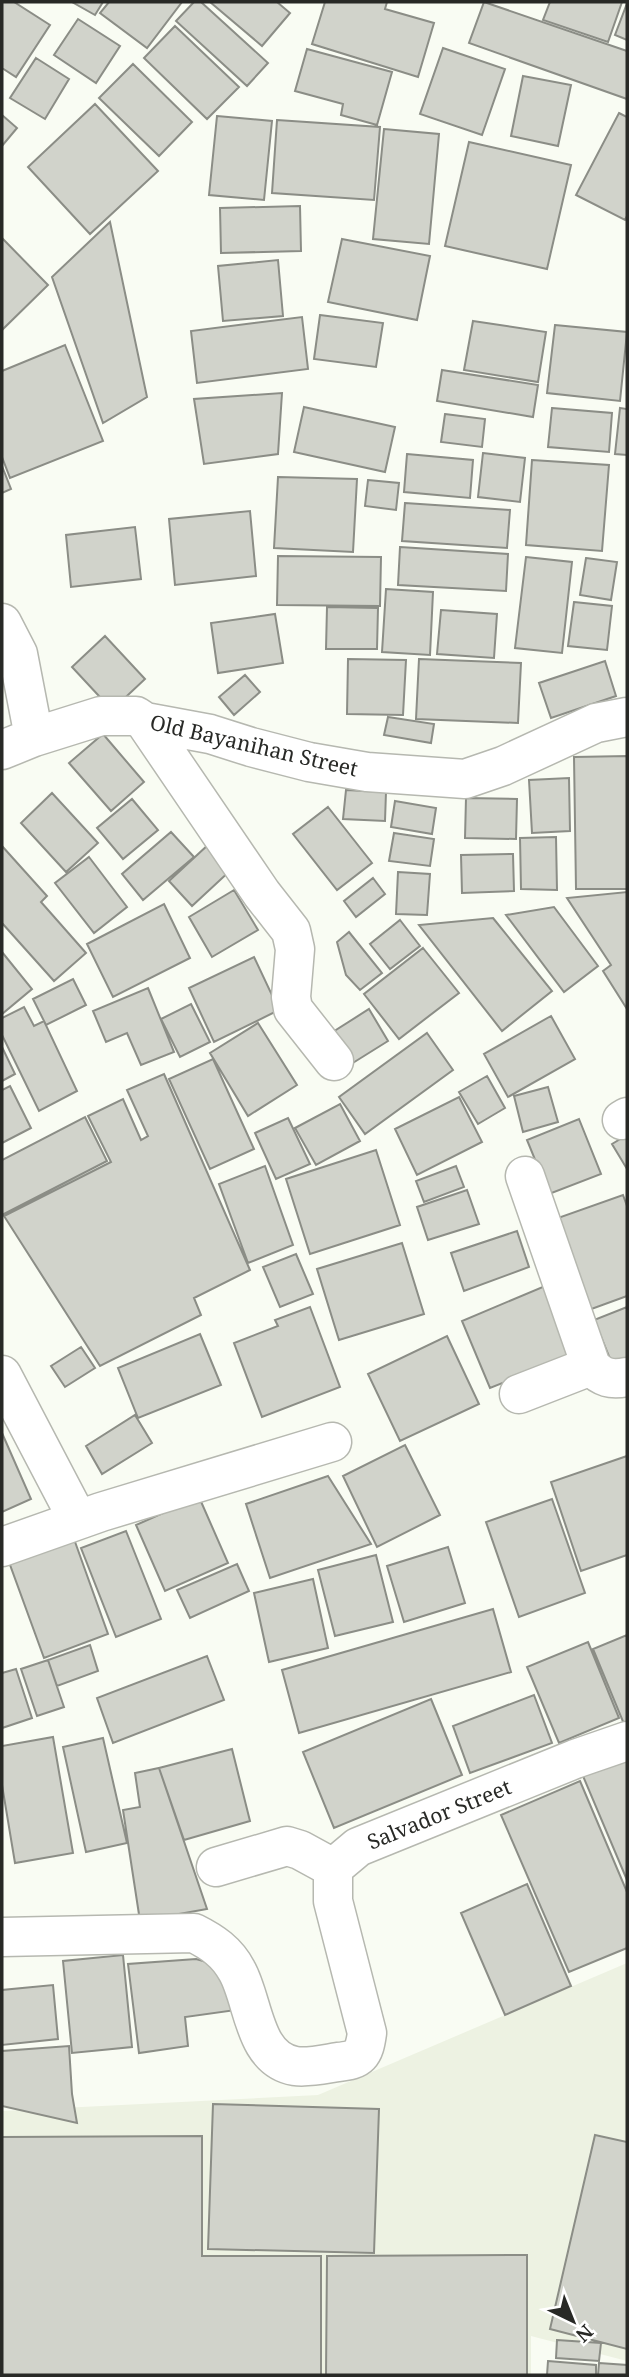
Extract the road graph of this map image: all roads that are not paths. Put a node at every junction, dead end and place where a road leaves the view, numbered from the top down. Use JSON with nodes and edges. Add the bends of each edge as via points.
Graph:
{"nodes":[{"id":1,"x":2,"y":623,"type":"edge"},
{"id":2,"x":627,"y":717,"type":"edge"},
{"id":3,"x":145,"y":722,"type":"junction"},
{"id":4,"x":18,"y":743,"type":"edge"},
{"id":5,"x":334,"y":1061,"type":"dead end"},
{"id":6,"x":525,"y":1176,"type":"dead end"},
{"id":7,"x":606,"y":1373,"type":"edge"},
{"id":8,"x":2,"y":1376,"type":"edge"},
{"id":9,"x":519,"y":1394,"type":"dead end"},
{"id":10,"x":332,"y":1442,"type":"dead end"},
{"id":11,"x":78,"y":1520,"type":"junction"},
{"id":12,"x":2,"y":1547,"type":"edge"},
{"id":13,"x":627,"y":1741,"type":"edge"},
{"id":14,"x":216,"y":1867,"type":"dead end"},
{"id":15,"x":333,"y":1868,"type":"junction"},
{"id":16,"x":2,"y":1937,"type":"edge"}],
"edges":[{"from":1,"to":4,"type":"street","via":[[18,654]]},
{"from":2,"to":3,"type":"street","name":"Old Bayanihan Street","via":[[596,723],[465,779],[321,764]]},
{"from":3,"to":4,"type":"street","name":"Old Bayanihan Street","via":[[136,716],[101,716]]},
{"from":3,"to":5,"type":"street","via":[[291,931],[295,949],[293,1009]]},
{"from":6,"to":7,"type":"street"},
{"from":7,"to":9,"type":"street"},
{"from":8,"to":11,"type":"street"},
{"from":10,"to":11,"type":"street"},
{"from":11,"to":12,"type":"street"},
{"from":13,"to":15,"type":"street","name":"Salvador Street","via":[[358,1846]]},
{"from":14,"to":15,"type":"street","via":[[287,1846]]},
{"from":15,"to":16,"type":"street","via":[[333,1901],[367,2033],[364,2049],[353,2061],[296,2067],[278,2060],[263,2043],[237,1970],[218,1946],[194,1933]]}]}
